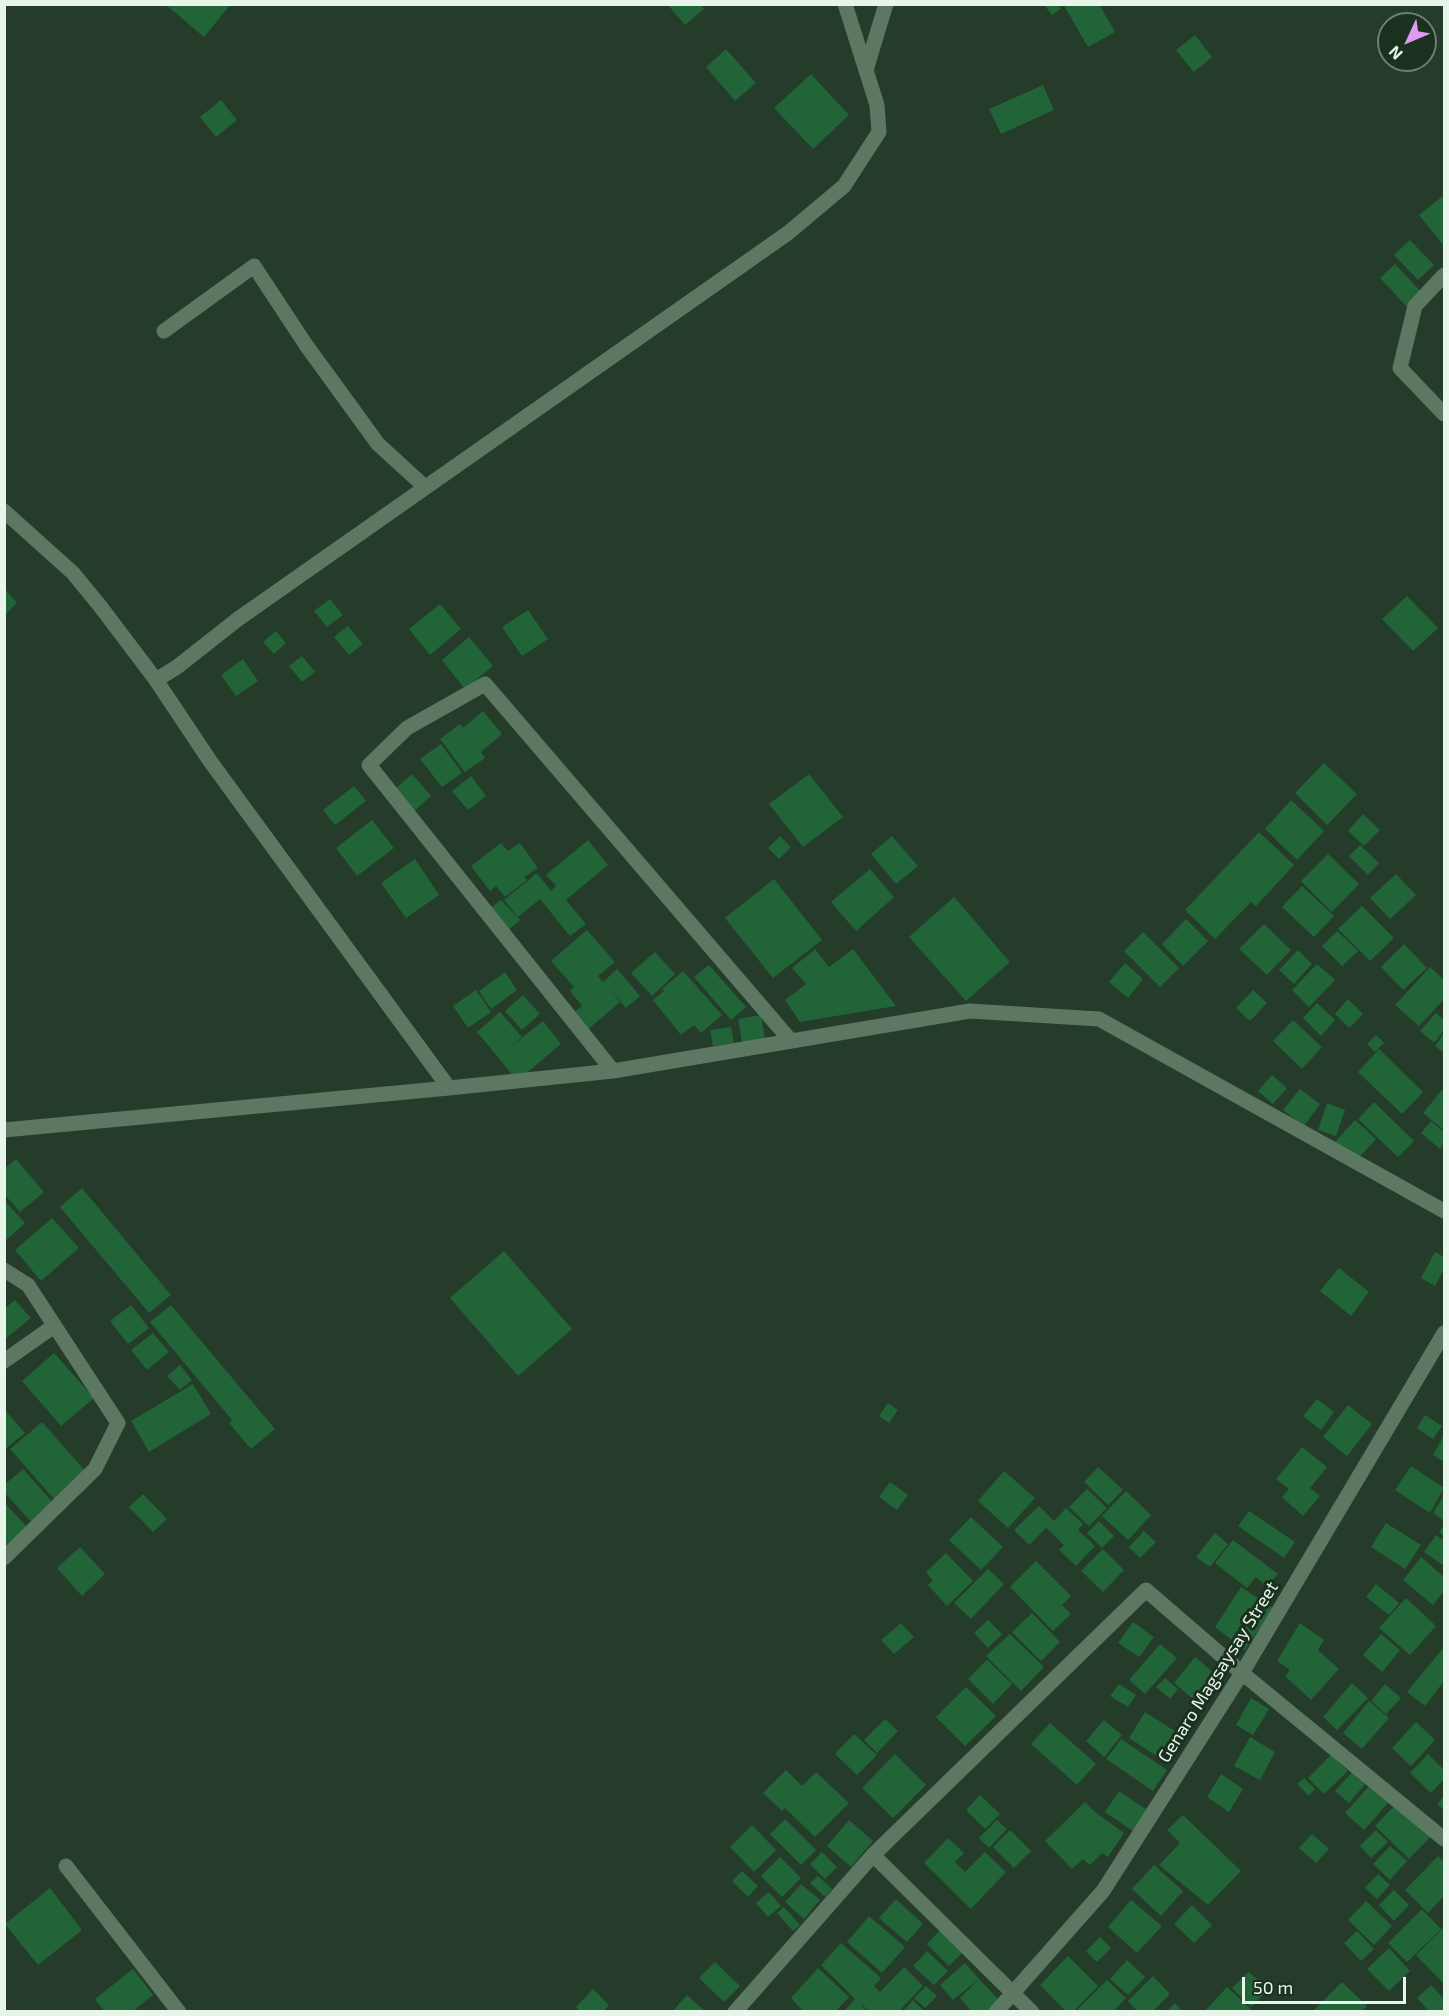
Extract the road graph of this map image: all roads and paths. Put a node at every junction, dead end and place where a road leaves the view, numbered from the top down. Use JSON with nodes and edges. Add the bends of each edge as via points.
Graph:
{"nodes":[{"id":1,"x":844,"y":4,"type":"edge"},
{"id":2,"x":886,"y":4,"type":"edge"},
{"id":3,"x":866,"y":70,"type":"junction"},
{"id":4,"x":1444,"y":275,"type":"edge"},
{"id":5,"x":164,"y":331,"type":"dead end"},
{"id":6,"x":1444,"y":414,"type":"edge"},
{"id":7,"x":425,"y":487,"type":"junction"},
{"id":8,"x":4,"y":511,"type":"edge"},
{"id":9,"x":156,"y":680,"type":"junction"},
{"id":10,"x":791,"y":1041,"type":"junction"},
{"id":11,"x":613,"y":1071,"type":"junction"},
{"id":12,"x":449,"y":1088,"type":"junction"},
{"id":13,"x":4,"y":1130,"type":"edge"},
{"id":14,"x":1444,"y":1211,"type":"edge"},
{"id":15,"x":4,"y":1270,"type":"edge"},
{"id":16,"x":54,"y":1326,"type":"junction"},
{"id":17,"x":1444,"y":1333,"type":"edge"},
{"id":18,"x":4,"y":1361,"type":"edge"},
{"id":19,"x":4,"y":1558,"type":"edge"},
{"id":20,"x":1242,"y":1673,"type":"junction"},
{"id":21,"x":1444,"y":1839,"type":"edge"},
{"id":22,"x":873,"y":1855,"type":"junction"},
{"id":23,"x":66,"y":1866,"type":"dead end"},
{"id":24,"x":1013,"y":1994,"type":"junction"},
{"id":25,"x":179,"y":2012,"type":"edge"},
{"id":26,"x":735,"y":2012,"type":"edge"},
{"id":27,"x":996,"y":2012,"type":"edge"},
{"id":28,"x":1032,"y":2012,"type":"edge"}],
"edges":[{"from":1,"to":3,"type":"street"},
{"from":2,"to":3,"type":"street"},
{"from":3,"to":7,"type":"street","via":[[877,105],[879,132],[844,186],[788,233]]},
{"from":4,"to":6,"type":"street","via":[[1415,306],[1400,368]]},
{"from":5,"to":7,"type":"street","via":[[254,266],[378,444]]},
{"from":7,"to":9,"type":"street"},
{"from":8,"to":9,"type":"street","via":[[72,573]]},
{"from":9,"to":12,"type":"street","via":[[210,761]]},
{"from":10,"to":11,"type":"street"},
{"from":10,"to":11,"type":"street","via":[[485,684],[407,728],[369,765]]},
{"from":10,"to":14,"type":"street","via":[[970,1011],[1099,1018]]},
{"from":11,"to":12,"type":"street"},
{"from":12,"to":13,"type":"street"},
{"from":15,"to":16,"type":"street","via":[[28,1286]]},
{"from":16,"to":18,"type":"street"},
{"from":16,"to":19,"type":"street","via":[[118,1423],[95,1469]]},
{"from":17,"to":20,"type":"street","name":"Genaro Magsaysay Street"},
{"from":20,"to":21,"type":"street"},
{"from":20,"to":22,"type":"street","via":[[1146,1590]]},
{"from":20,"to":24,"type":"street","name":"Genaro Magsaysay Street","via":[[1103,1891]]},
{"from":22,"to":24,"type":"street"},
{"from":22,"to":26,"type":"street"},
{"from":23,"to":25,"type":"street"},
{"from":24,"to":27,"type":"street","name":"Genaro Magsaysay Street"},
{"from":24,"to":28,"type":"street"}]}
